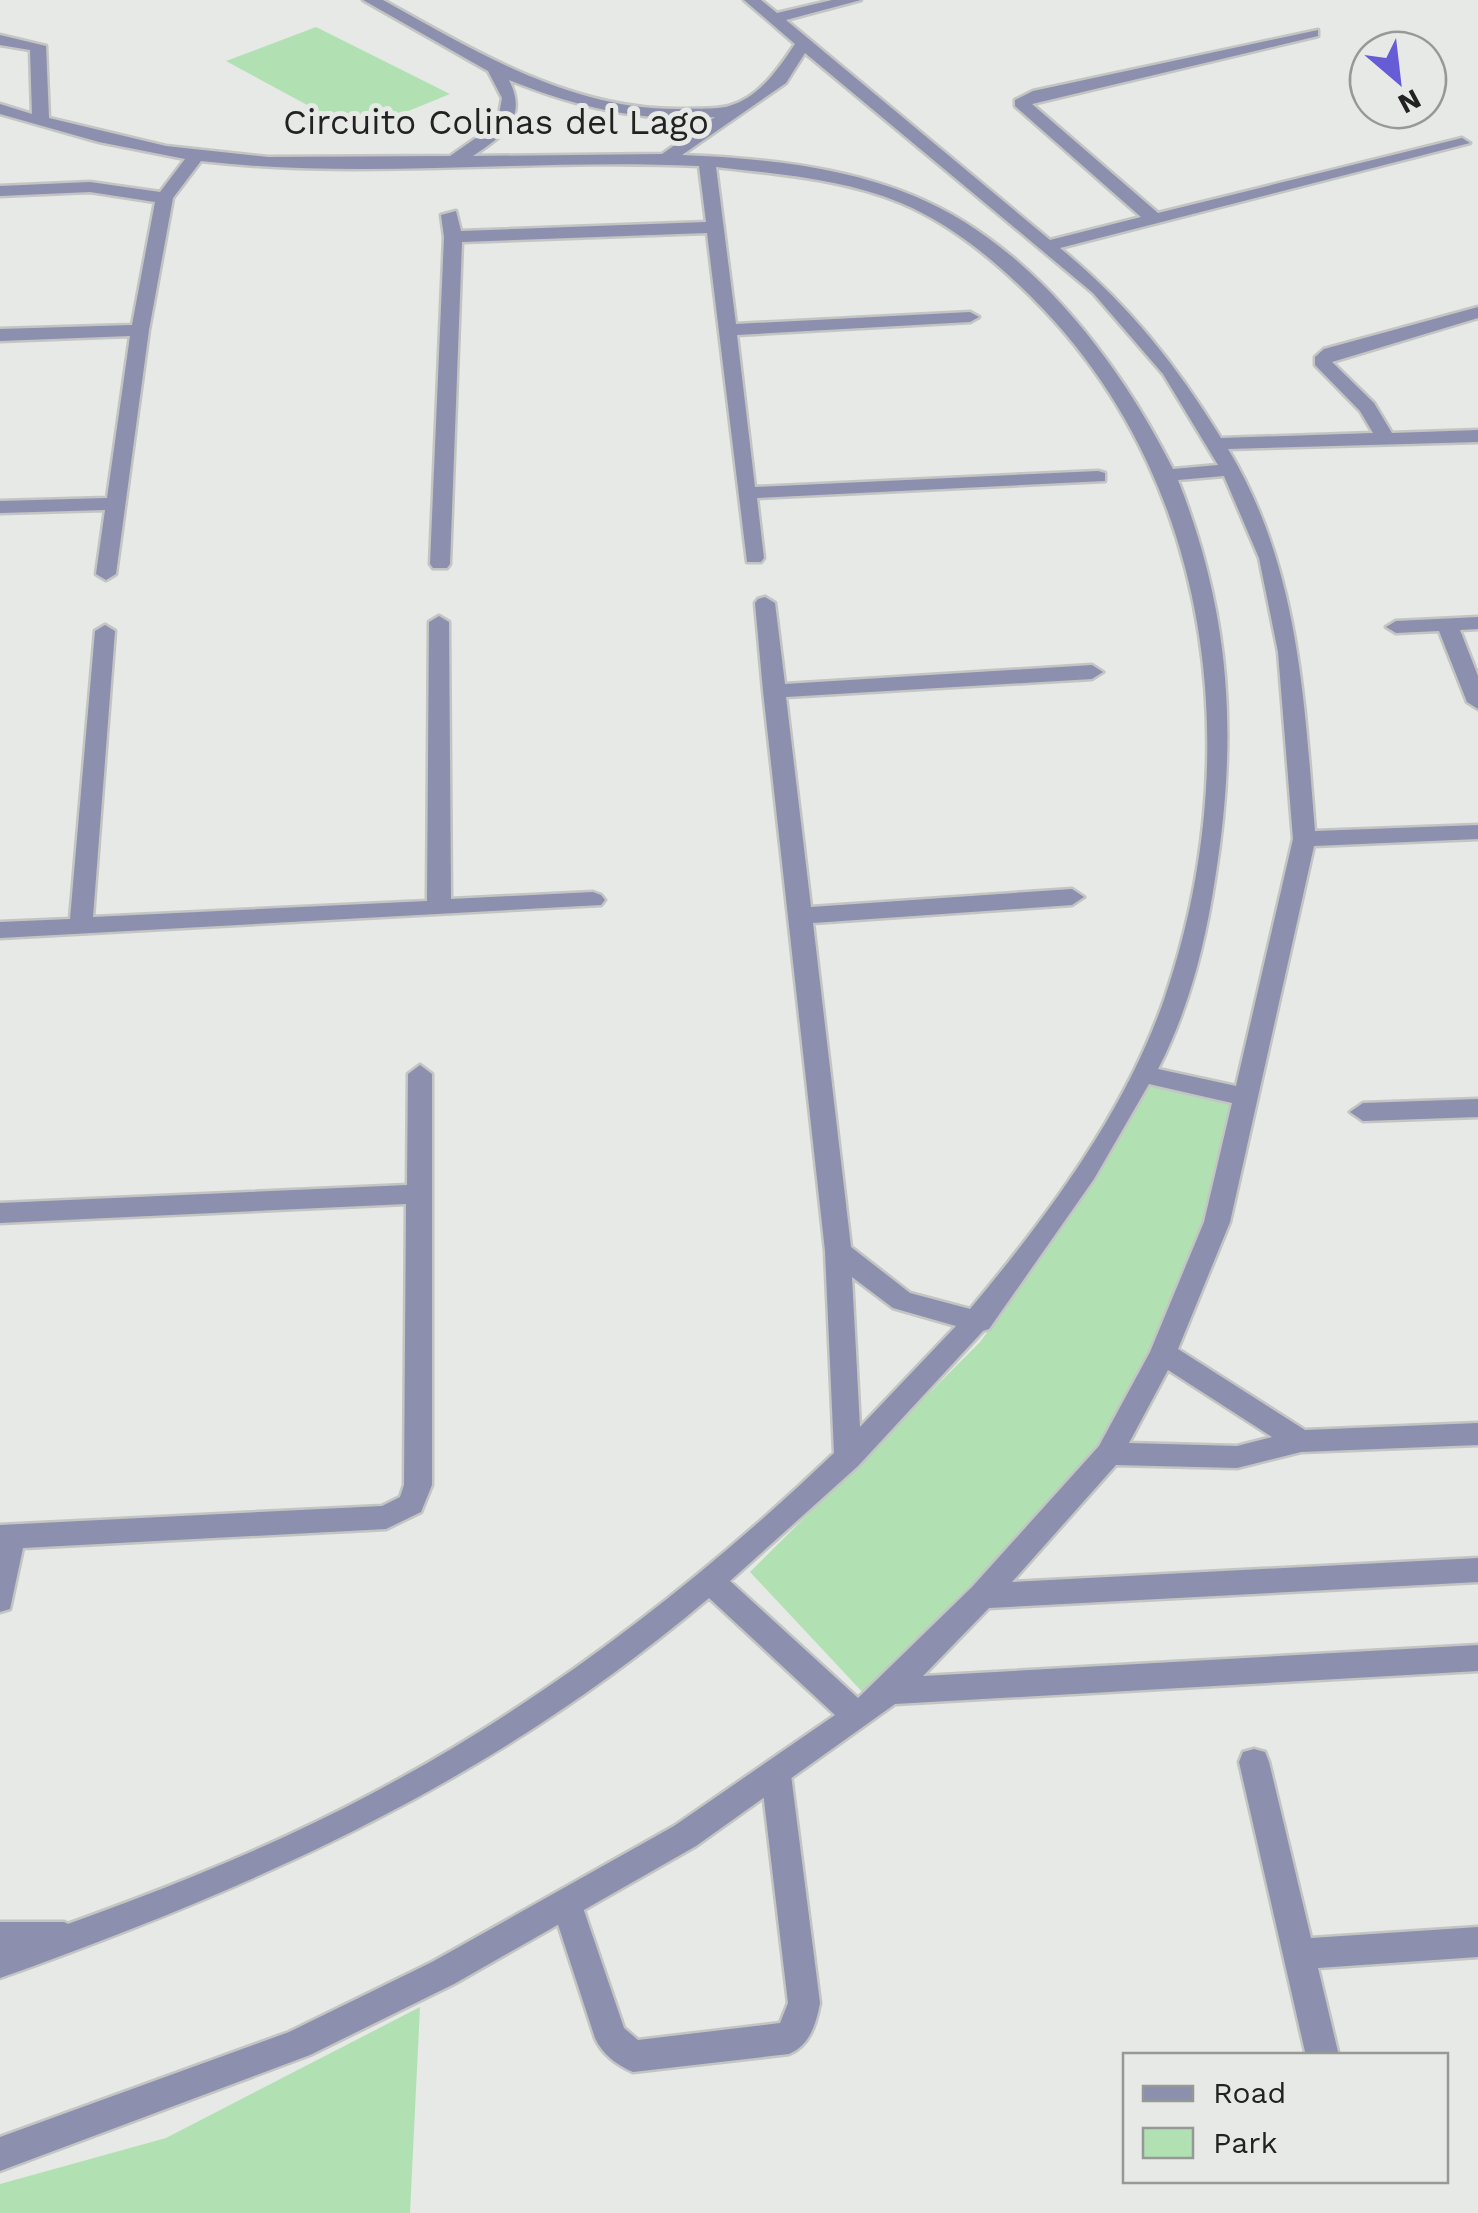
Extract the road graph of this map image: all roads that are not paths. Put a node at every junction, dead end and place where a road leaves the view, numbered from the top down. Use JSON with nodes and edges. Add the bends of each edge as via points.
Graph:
{"nodes":[{"id":1,"x":371,"y":0,"type":"edge"},
{"id":2,"x":752,"y":0,"type":"edge"},
{"id":3,"x":853,"y":0,"type":"edge"},
{"id":4,"x":774,"y":18,"type":"junction"},
{"id":5,"x":1312,"y":32,"type":"dead end"},
{"id":6,"x":0,"y":40,"type":"edge"},
{"id":7,"x":804,"y":42,"type":"junction"},
{"id":8,"x":495,"y":68,"type":"junction"},
{"id":9,"x":0,"y":110,"type":"edge"},
{"id":10,"x":741,"y":110,"type":"junction"},
{"id":11,"x":41,"y":122,"type":"junction"},
{"id":12,"x":1462,"y":143,"type":"dead end"},
{"id":13,"x":197,"y":155,"type":"junction"},
{"id":14,"x":668,"y":156,"type":"junction"},
{"id":15,"x":456,"y":160,"type":"junction"},
{"id":16,"x":708,"y":160,"type":"junction"},
{"id":17,"x":0,"y":191,"type":"edge"},
{"id":18,"x":164,"y":198,"type":"junction"},
{"id":19,"x":450,"y":215,"type":"dead end"},
{"id":20,"x":1154,"y":219,"type":"junction"},
{"id":21,"x":716,"y":227,"type":"junction"},
{"id":22,"x":453,"y":237,"type":"junction"},
{"id":23,"x":1050,"y":245,"type":"junction"},
{"id":24,"x":1478,"y":312,"type":"edge"},
{"id":25,"x":970,"y":317,"type":"dead end"},
{"id":26,"x":140,"y":330,"type":"junction"},
{"id":27,"x":728,"y":330,"type":"junction"},
{"id":28,"x":0,"y":335,"type":"edge"},
{"id":29,"x":1478,"y":436,"type":"edge"},
{"id":30,"x":1385,"y":440,"type":"junction"},
{"id":31,"x":1216,"y":444,"type":"junction"},
{"id":32,"x":1231,"y":470,"type":"junction"},
{"id":33,"x":1166,"y":475,"type":"junction"},
{"id":34,"x":1098,"y":477,"type":"dead end"},
{"id":35,"x":747,"y":493,"type":"junction"},
{"id":36,"x":118,"y":504,"type":"junction"},
{"id":37,"x":0,"y":507,"type":"edge"},
{"id":38,"x":754,"y":558,"type":"dead end"},
{"id":39,"x":440,"y":564,"type":"dead end"},
{"id":40,"x":106,"y":574,"type":"dead end"},
{"id":41,"x":765,"y":603,"type":"dead end"},
{"id":42,"x":439,"y":622,"type":"dead end"},
{"id":43,"x":1478,"y":623,"type":"edge"},
{"id":44,"x":1447,"y":625,"type":"junction"},
{"id":45,"x":1396,"y":627,"type":"dead end"},
{"id":46,"x":104,"y":630,"type":"dead end"},
{"id":47,"x":1092,"y":672,"type":"dead end"},
{"id":48,"x":774,"y":691,"type":"junction"},
{"id":49,"x":1478,"y":702,"type":"edge"},
{"id":50,"x":1478,"y":832,"type":"edge"},
{"id":51,"x":1304,"y":839,"type":"junction"},
{"id":52,"x":1072,"y":897,"type":"dead end"},
{"id":53,"x":593,"y":900,"type":"dead end"},
{"id":54,"x":439,"y":908,"type":"junction"},
{"id":55,"x":800,"y":916,"type":"junction"},
{"id":56,"x":81,"y":926,"type":"junction"},
{"id":57,"x":0,"y":930,"type":"edge"},
{"id":58,"x":420,"y":1074,"type":"dead end"},
{"id":59,"x":1142,"y":1074,"type":"junction"},
{"id":60,"x":1248,"y":1097,"type":"junction"},
{"id":61,"x":1478,"y":1108,"type":"edge"},
{"id":62,"x":1363,"y":1112,"type":"dead end"},
{"id":63,"x":417,"y":1194,"type":"junction"},
{"id":64,"x":0,"y":1213,"type":"edge"},
{"id":65,"x":838,"y":1251,"type":"junction"},
{"id":66,"x":980,"y":1322,"type":"junction"},
{"id":67,"x":1163,"y":1352,"type":"junction"},
{"id":68,"x":1478,"y":1434,"type":"edge"},
{"id":69,"x":1301,"y":1441,"type":"junction"},
{"id":70,"x":1109,"y":1454,"type":"junction"},
{"id":71,"x":848,"y":1458,"type":"junction"},
{"id":72,"x":5,"y":1536,"type":"edge"},
{"id":73,"x":1478,"y":1570,"type":"edge"},
{"id":74,"x":711,"y":1582,"type":"junction"},
{"id":75,"x":982,"y":1596,"type":"junction"},
{"id":76,"x":0,"y":1600,"type":"edge"},
{"id":77,"x":1478,"y":1658,"type":"edge"},
{"id":78,"x":889,"y":1690,"type":"junction"},
{"id":79,"x":857,"y":1716,"type":"junction"},
{"id":80,"x":1254,"y":1762,"type":"dead end"},
{"id":81,"x":776,"y":1775,"type":"junction"},
{"id":82,"x":568,"y":1906,"type":"junction"},
{"id":83,"x":0,"y":1937,"type":"edge"},
{"id":84,"x":74,"y":1937,"type":"junction"},
{"id":85,"x":1478,"y":1942,"type":"edge"},
{"id":86,"x":1299,"y":1954,"type":"junction"},
{"id":87,"x":0,"y":1963,"type":"edge"},
{"id":88,"x":1321,"y":2053,"type":"edge"},
{"id":89,"x":0,"y":2154,"type":"edge"}],
"edges":[{"from":1,"to":8,"type":"street"},
{"from":2,"to":4,"type":"street"},
{"from":3,"to":4,"type":"street"},
{"from":4,"to":7,"type":"street"},
{"from":5,"to":20,"type":"street","via":[[1021,104]]},
{"from":6,"to":11,"type":"street","via":[[38,46]]},
{"from":7,"to":10,"type":"street","via":[[780,80]]},
{"from":7,"to":23,"type":"street"},
{"from":8,"to":10,"type":"street","via":[[575,102],[625,112]]},
{"from":8,"to":15,"type":"street","via":[[510,98],[507,116]]},
{"from":9,"to":11,"type":"street","name":"Circuito Colinas del Lago"},
{"from":10,"to":14,"type":"street"},
{"from":11,"to":13,"type":"street","name":"Circuito Colinas del Lago"},
{"from":12,"to":20,"type":"street"},
{"from":13,"to":15,"type":"street","name":"Circuito Colinas del Lago","via":[[268,162]]},
{"from":13,"to":18,"type":"street"},
{"from":14,"to":15,"type":"street","name":"Circuito Colinas del Lago"},
{"from":14,"to":16,"type":"street","name":"Circuito Colinas del Lago"},
{"from":16,"to":21,"type":"street"},
{"from":16,"to":33,"type":"street","name":"Circuito Colinas del Lago","via":[[831,176],[923,206],[979,241],[1081,342]]},
{"from":17,"to":18,"type":"street","via":[[90,187]]},
{"from":18,"to":26,"type":"street"},
{"from":19,"to":22,"type":"street"},
{"from":20,"to":23,"type":"street"},
{"from":21,"to":22,"type":"street"},
{"from":21,"to":27,"type":"street"},
{"from":22,"to":39,"type":"street"},
{"from":23,"to":31,"type":"street","via":[[1171,370]]},
{"from":24,"to":30,"type":"street","via":[[1322,360],[1380,417]]},
{"from":25,"to":27,"type":"street"},
{"from":26,"to":28,"type":"street"},
{"from":26,"to":36,"type":"street"},
{"from":27,"to":35,"type":"street"},
{"from":29,"to":30,"type":"street"},
{"from":30,"to":31,"type":"street"},
{"from":31,"to":32,"type":"street"},
{"from":32,"to":33,"type":"street"},
{"from":32,"to":51,"type":"street","via":[[1269,558],[1289,652]]},
{"from":33,"to":59,"type":"street","name":"Circuito Colinas del Lago","via":[[1209,602],[1221,758],[1202,894],[1170,1018]]},
{"from":34,"to":35,"type":"street"},
{"from":35,"to":38,"type":"street"},
{"from":36,"to":37,"type":"street"},
{"from":36,"to":40,"type":"street"},
{"from":41,"to":48,"type":"street"},
{"from":42,"to":54,"type":"street"},
{"from":43,"to":44,"type":"street"},
{"from":44,"to":45,"type":"street"},
{"from":44,"to":49,"type":"street"},
{"from":46,"to":56,"type":"street"},
{"from":47,"to":48,"type":"street"},
{"from":48,"to":55,"type":"street"},
{"from":50,"to":51,"type":"street"},
{"from":51,"to":60,"type":"street"},
{"from":52,"to":55,"type":"street"},
{"from":53,"to":54,"type":"street"},
{"from":54,"to":56,"type":"street"},
{"from":55,"to":65,"type":"street"},
{"from":56,"to":57,"type":"street"},
{"from":58,"to":63,"type":"street"},
{"from":59,"to":60,"type":"street"},
{"from":59,"to":66,"type":"street","name":"Circuito Colinas del Lago","via":[[1056,1220]]},
{"from":60,"to":67,"type":"street","via":[[1217,1222]]},
{"from":61,"to":62,"type":"street"},
{"from":63,"to":64,"type":"street"},
{"from":63,"to":72,"type":"street","via":[[418,1485],[411,1504],[386,1517]]},
{"from":65,"to":66,"type":"street","via":[[902,1301]]},
{"from":65,"to":71,"type":"street"},
{"from":66,"to":71,"type":"street","name":"Circuito Colinas del Lago"},
{"from":67,"to":69,"type":"street"},
{"from":67,"to":70,"type":"street"},
{"from":68,"to":69,"type":"street"},
{"from":69,"to":70,"type":"street","via":[[1237,1457]]},
{"from":70,"to":75,"type":"street"},
{"from":71,"to":74,"type":"street","name":"Circuito Colinas del Lago"},
{"from":72,"to":76,"type":"street"},
{"from":73,"to":75,"type":"street"},
{"from":74,"to":79,"type":"street"},
{"from":74,"to":84,"type":"street","name":"Circuito Colinas del Lago","via":[[593,1672],[381,1805],[230,1876]]},
{"from":75,"to":78,"type":"street"},
{"from":77,"to":78,"type":"street"},
{"from":78,"to":79,"type":"street"},
{"from":79,"to":81,"type":"street"},
{"from":80,"to":86,"type":"street"},
{"from":81,"to":82,"type":"street"},
{"from":81,"to":82,"type":"street","via":[[804,2003],[789,2038],[633,2056],[621,2050],[611,2038]]},
{"from":82,"to":89,"type":"street","via":[[298,2044]]},
{"from":83,"to":84,"type":"street"},
{"from":84,"to":87,"type":"street","name":"Circuito Colinas del Lago"},
{"from":85,"to":86,"type":"street"},
{"from":86,"to":88,"type":"street"}]}
